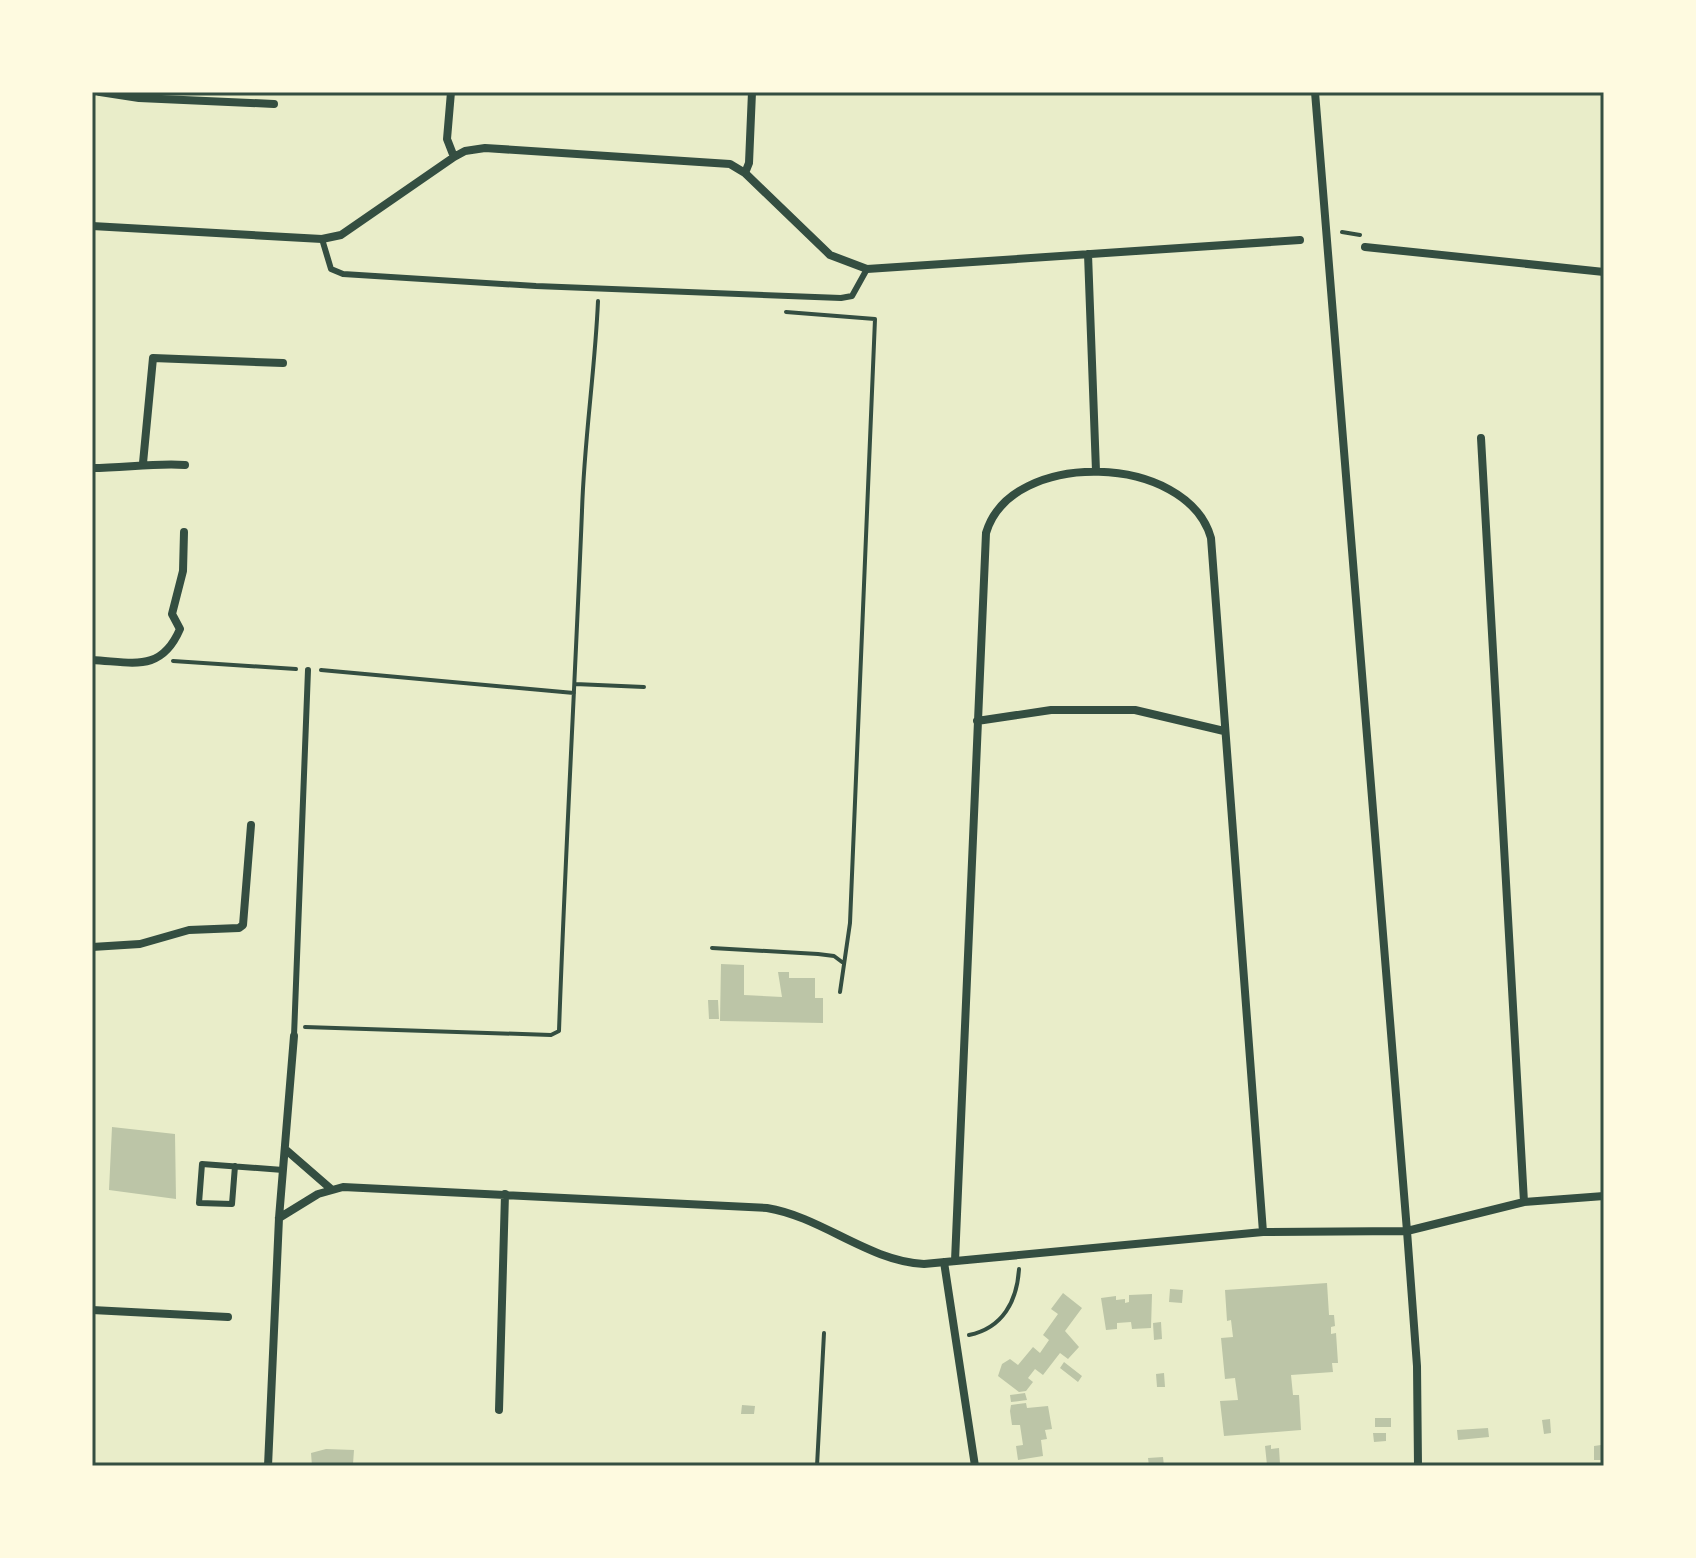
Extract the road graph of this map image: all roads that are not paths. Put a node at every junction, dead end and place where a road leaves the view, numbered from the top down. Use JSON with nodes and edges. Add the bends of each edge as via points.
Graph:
{"nodes":[{"id":1,"x":100,"y":92,"type":"edge"},
{"id":2,"x":451,"y":92,"type":"edge"},
{"id":3,"x":752,"y":92,"type":"edge"},
{"id":4,"x":1315,"y":92,"type":"edge"},
{"id":5,"x":219,"y":96,"type":"edge"},
{"id":6,"x":274,"y":104,"type":"dead end"},
{"id":7,"x":454,"y":157,"type":"junction"},
{"id":8,"x":745,"y":173,"type":"junction"},
{"id":9,"x":92,"y":226,"type":"edge"},
{"id":10,"x":322,"y":239,"type":"junction"},
{"id":11,"x":1300,"y":240,"type":"dead end"},
{"id":12,"x":1365,"y":247,"type":"dead end"},
{"id":13,"x":1088,"y":254,"type":"junction"},
{"id":14,"x":862,"y":268,"type":"junction"},
{"id":15,"x":1604,"y":272,"type":"edge"},
{"id":16,"x":283,"y":363,"type":"dead end"},
{"id":17,"x":1481,"y":438,"type":"dead end"},
{"id":18,"x":143,"y":463,"type":"junction"},
{"id":19,"x":185,"y":465,"type":"dead end"},
{"id":20,"x":92,"y":468,"type":"edge"},
{"id":21,"x":1096,"y":471,"type":"junction"},
{"id":22,"x":184,"y":532,"type":"dead end"},
{"id":23,"x":92,"y":660,"type":"edge"},
{"id":24,"x":308,"y":670,"type":"road end"},
{"id":25,"x":977,"y":721,"type":"junction"},
{"id":26,"x":1224,"y":731,"type":"junction"},
{"id":27,"x":251,"y":825,"type":"dead end"},
{"id":28,"x":92,"y":947,"type":"edge"},
{"id":29,"x":294,"y":1036,"type":"joint"},
{"id":30,"x":285,"y":1149,"type":"junction"},
{"id":31,"x":235,"y":1166,"type":"junction"},
{"id":32,"x":283,"y":1170,"type":"junction"},
{"id":33,"x":331,"y":1189,"type":"junction"},
{"id":34,"x":505,"y":1194,"type":"junction"},
{"id":35,"x":1604,"y":1196,"type":"edge"},
{"id":36,"x":1524,"y":1202,"type":"junction"},
{"id":37,"x":279,"y":1218,"type":"junction"},
{"id":38,"x":1407,"y":1231,"type":"junction"},
{"id":39,"x":1263,"y":1232,"type":"junction"},
{"id":40,"x":955,"y":1261,"type":"junction"},
{"id":41,"x":944,"y":1262,"type":"junction"},
{"id":42,"x":92,"y":1310,"type":"edge"},
{"id":43,"x":228,"y":1317,"type":"dead end"},
{"id":44,"x":499,"y":1410,"type":"dead end"},
{"id":45,"x":268,"y":1466,"type":"edge"},
{"id":46,"x":975,"y":1466,"type":"edge"},
{"id":47,"x":1418,"y":1466,"type":"edge"}],
"edges":[{"from":1,"to":5,"type":"street","via":[[139,98]]},
{"from":2,"to":7,"type":"street","via":[[447,139]]},
{"from":3,"to":8,"type":"street"},
{"from":4,"to":38,"type":"street"},
{"from":5,"to":6,"type":"street"},
{"from":7,"to":8,"type":"street","via":[[474,148],[501,149],[722,162]]},
{"from":7,"to":10,"type":"street","via":[[341,235]]},
{"from":8,"to":14,"type":"street","via":[[830,255]]},
{"from":9,"to":10,"type":"street"},
{"from":10,"to":14,"type":"lane","via":[[331,269],[343,274],[536,286],[841,298],[852,296]]},
{"from":11,"to":13,"type":"street"},
{"from":12,"to":15,"type":"street"},
{"from":13,"to":14,"type":"street"},
{"from":13,"to":21,"type":"street"},
{"from":16,"to":18,"type":"street","via":[[153,358]]},
{"from":17,"to":36,"type":"street"},
{"from":18,"to":19,"type":"street"},
{"from":18,"to":20,"type":"street"},
{"from":21,"to":25,"type":"street","via":[[1040,482],[1008,499],[990,518]]},
{"from":21,"to":26,"type":"street","via":[[1131,475],[1168,489],[1192,505],[1207,527]]},
{"from":22,"to":23,"type":"street","via":[[183,571],[172,614],[180,629],[166,654],[159,660]]},
{"from":24,"to":29,"type":"lane"},
{"from":25,"to":26,"type":"street","via":[[1051,710],[1135,710]]},
{"from":25,"to":40,"type":"street"},
{"from":26,"to":39,"type":"street"},
{"from":27,"to":28,"type":"street","via":[[243,925]]},
{"from":29,"to":30,"type":"street"},
{"from":30,"to":32,"type":"street"},
{"from":30,"to":33,"type":"street"},
{"from":31,"to":31,"type":"lane","via":[[202,1164],[199,1203],[232,1204]]},
{"from":31,"to":32,"type":"lane"},
{"from":32,"to":37,"type":"street"},
{"from":33,"to":34,"type":"street"},
{"from":33,"to":37,"type":"street"},
{"from":34,"to":41,"type":"street","via":[[767,1208],[818,1223],[896,1260]]},
{"from":34,"to":44,"type":"street"},
{"from":35,"to":36,"type":"street"},
{"from":36,"to":38,"type":"street"},
{"from":37,"to":45,"type":"street"},
{"from":38,"to":39,"type":"street"},
{"from":38,"to":47,"type":"street"},
{"from":39,"to":40,"type":"street"},
{"from":40,"to":41,"type":"street"},
{"from":41,"to":46,"type":"street"},
{"from":42,"to":43,"type":"street"}]}
